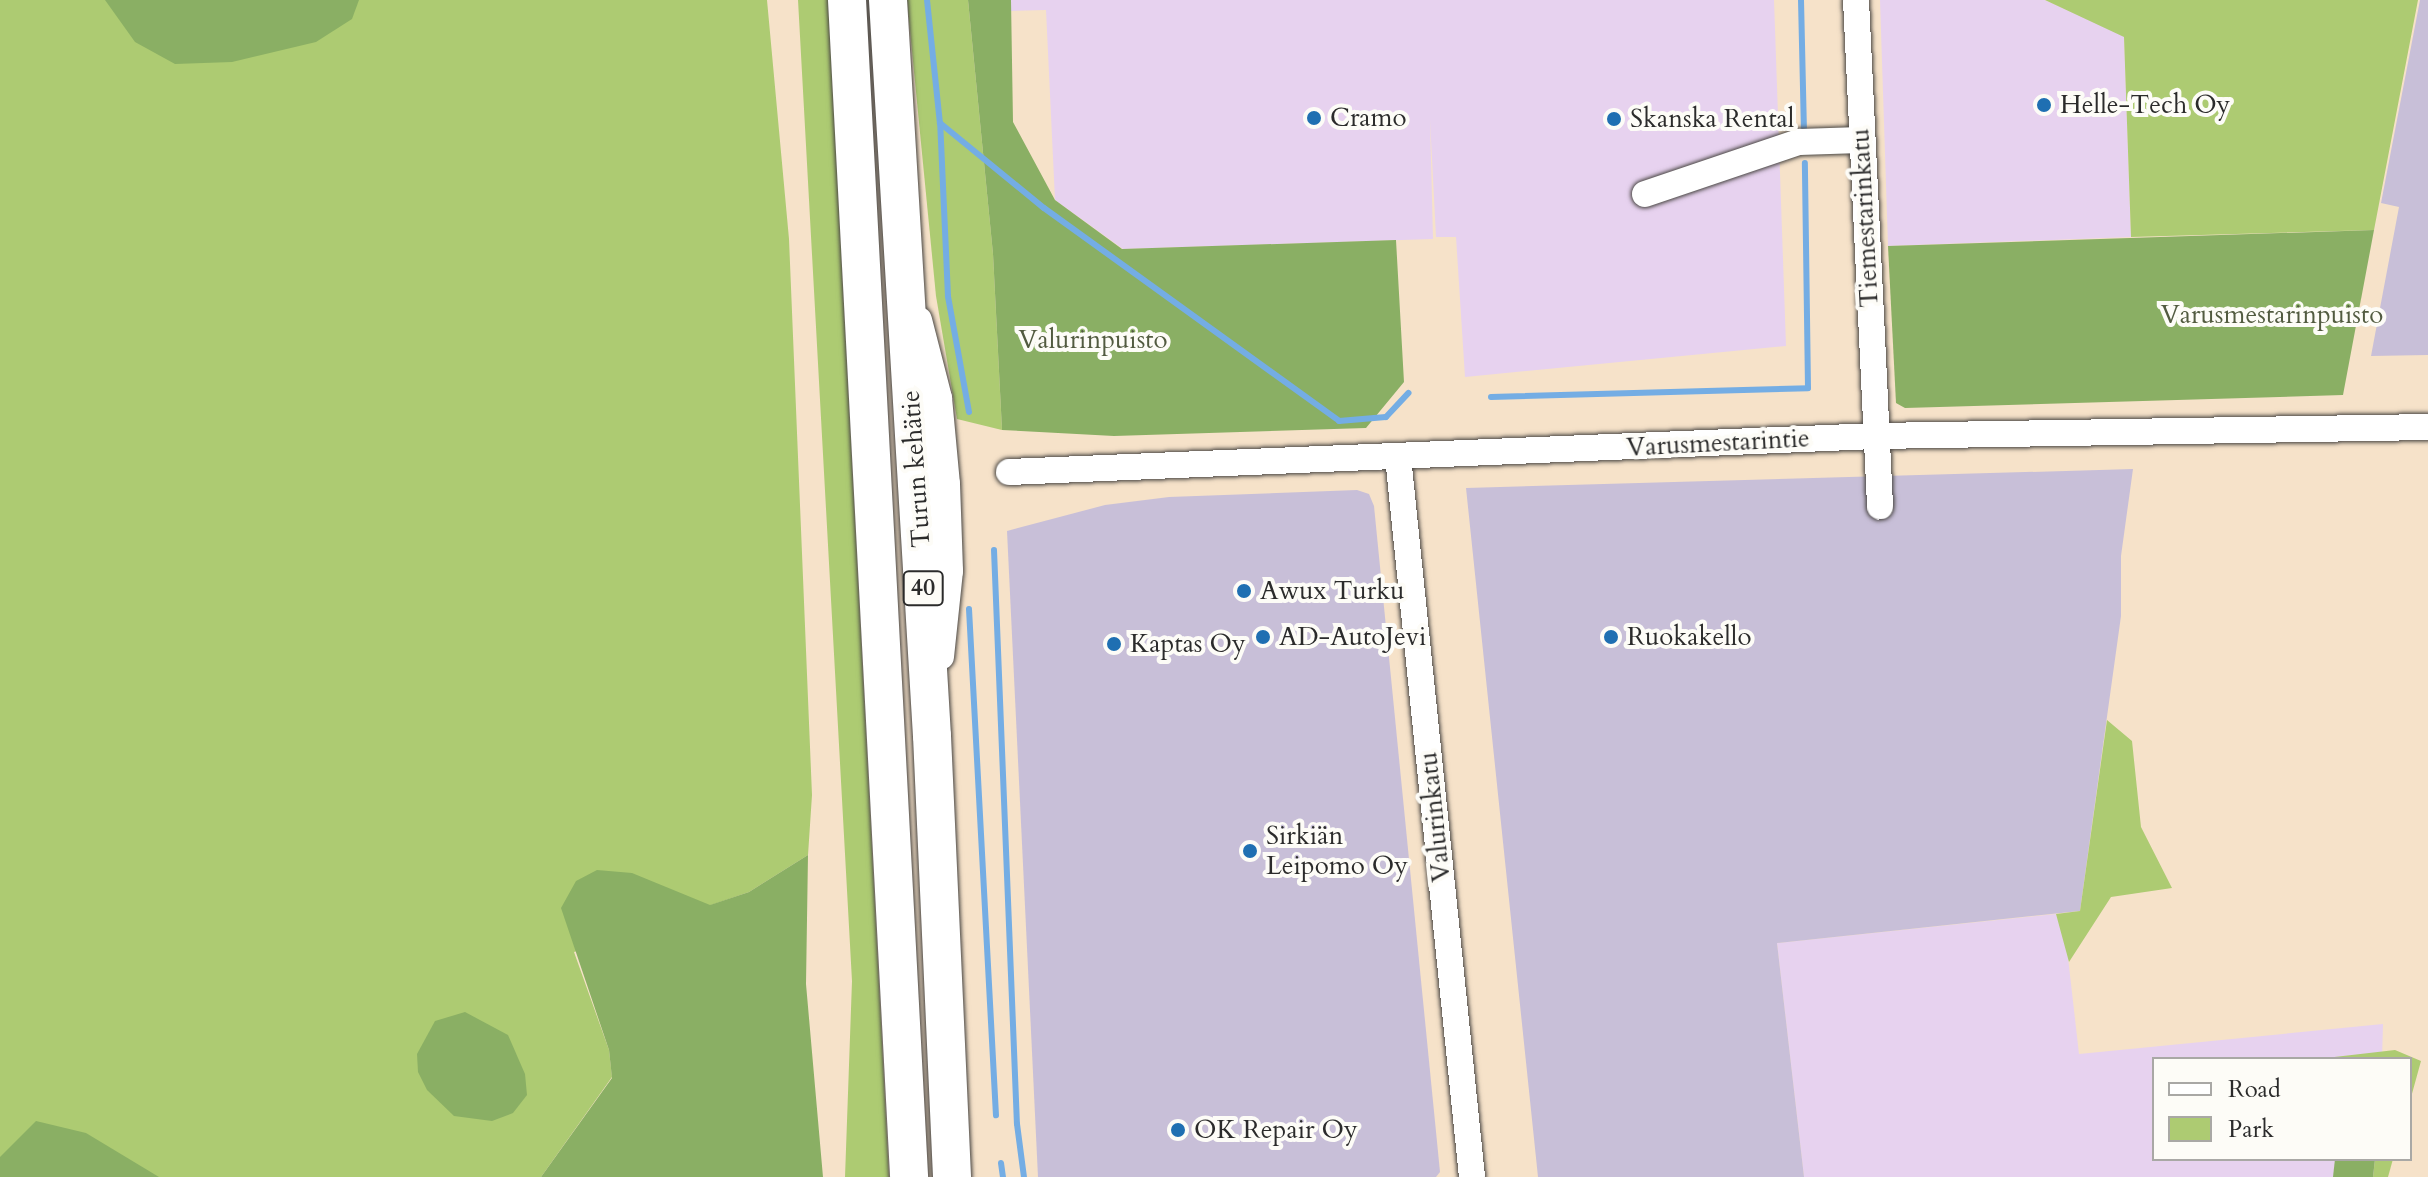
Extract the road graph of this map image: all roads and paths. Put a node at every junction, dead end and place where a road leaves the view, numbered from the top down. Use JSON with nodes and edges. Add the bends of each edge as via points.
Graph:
{"nodes":[{"id":1,"x":847,"y":0,"type":"edge"},
{"id":2,"x":888,"y":0,"type":"edge"},
{"id":3,"x":1856,"y":0,"type":"edge"},
{"id":4,"x":1861,"y":140,"type":"junction"},
{"id":5,"x":1645,"y":194,"type":"dead end"},
{"id":6,"x":2428,"y":427,"type":"edge"},
{"id":7,"x":1876,"y":436,"type":"junction"},
{"id":8,"x":1398,"y":457,"type":"junction"},
{"id":9,"x":1009,"y":472,"type":"dead end"},
{"id":10,"x":1880,"y":506,"type":"dead end"},
{"id":11,"x":909,"y":1177,"type":"edge"},
{"id":12,"x":952,"y":1177,"type":"edge"},
{"id":13,"x":1472,"y":1177,"type":"edge"}],
"edges":[{"from":1,"to":11,"type":"highway","name":"Turun kehätie","number":"40"},
{"from":2,"to":12,"type":"highway","name":"Turun kehätie","number":"40"},
{"from":3,"to":4,"type":"street","name":"Tiemestarinkatu"},
{"from":4,"to":5,"type":"street","via":[[1799,142]]},
{"from":4,"to":7,"type":"street","name":"Tiemestarinkatu"},
{"from":6,"to":7,"type":"street","name":"Varusmestarintie"},
{"from":7,"to":8,"type":"street","name":"Varusmestarintie"},
{"from":7,"to":10,"type":"street","name":"Tiemestarinkatu"},
{"from":8,"to":9,"type":"street","name":"Varusmestarintie"},
{"from":8,"to":13,"type":"street","name":"Valurinkatu"}]}
